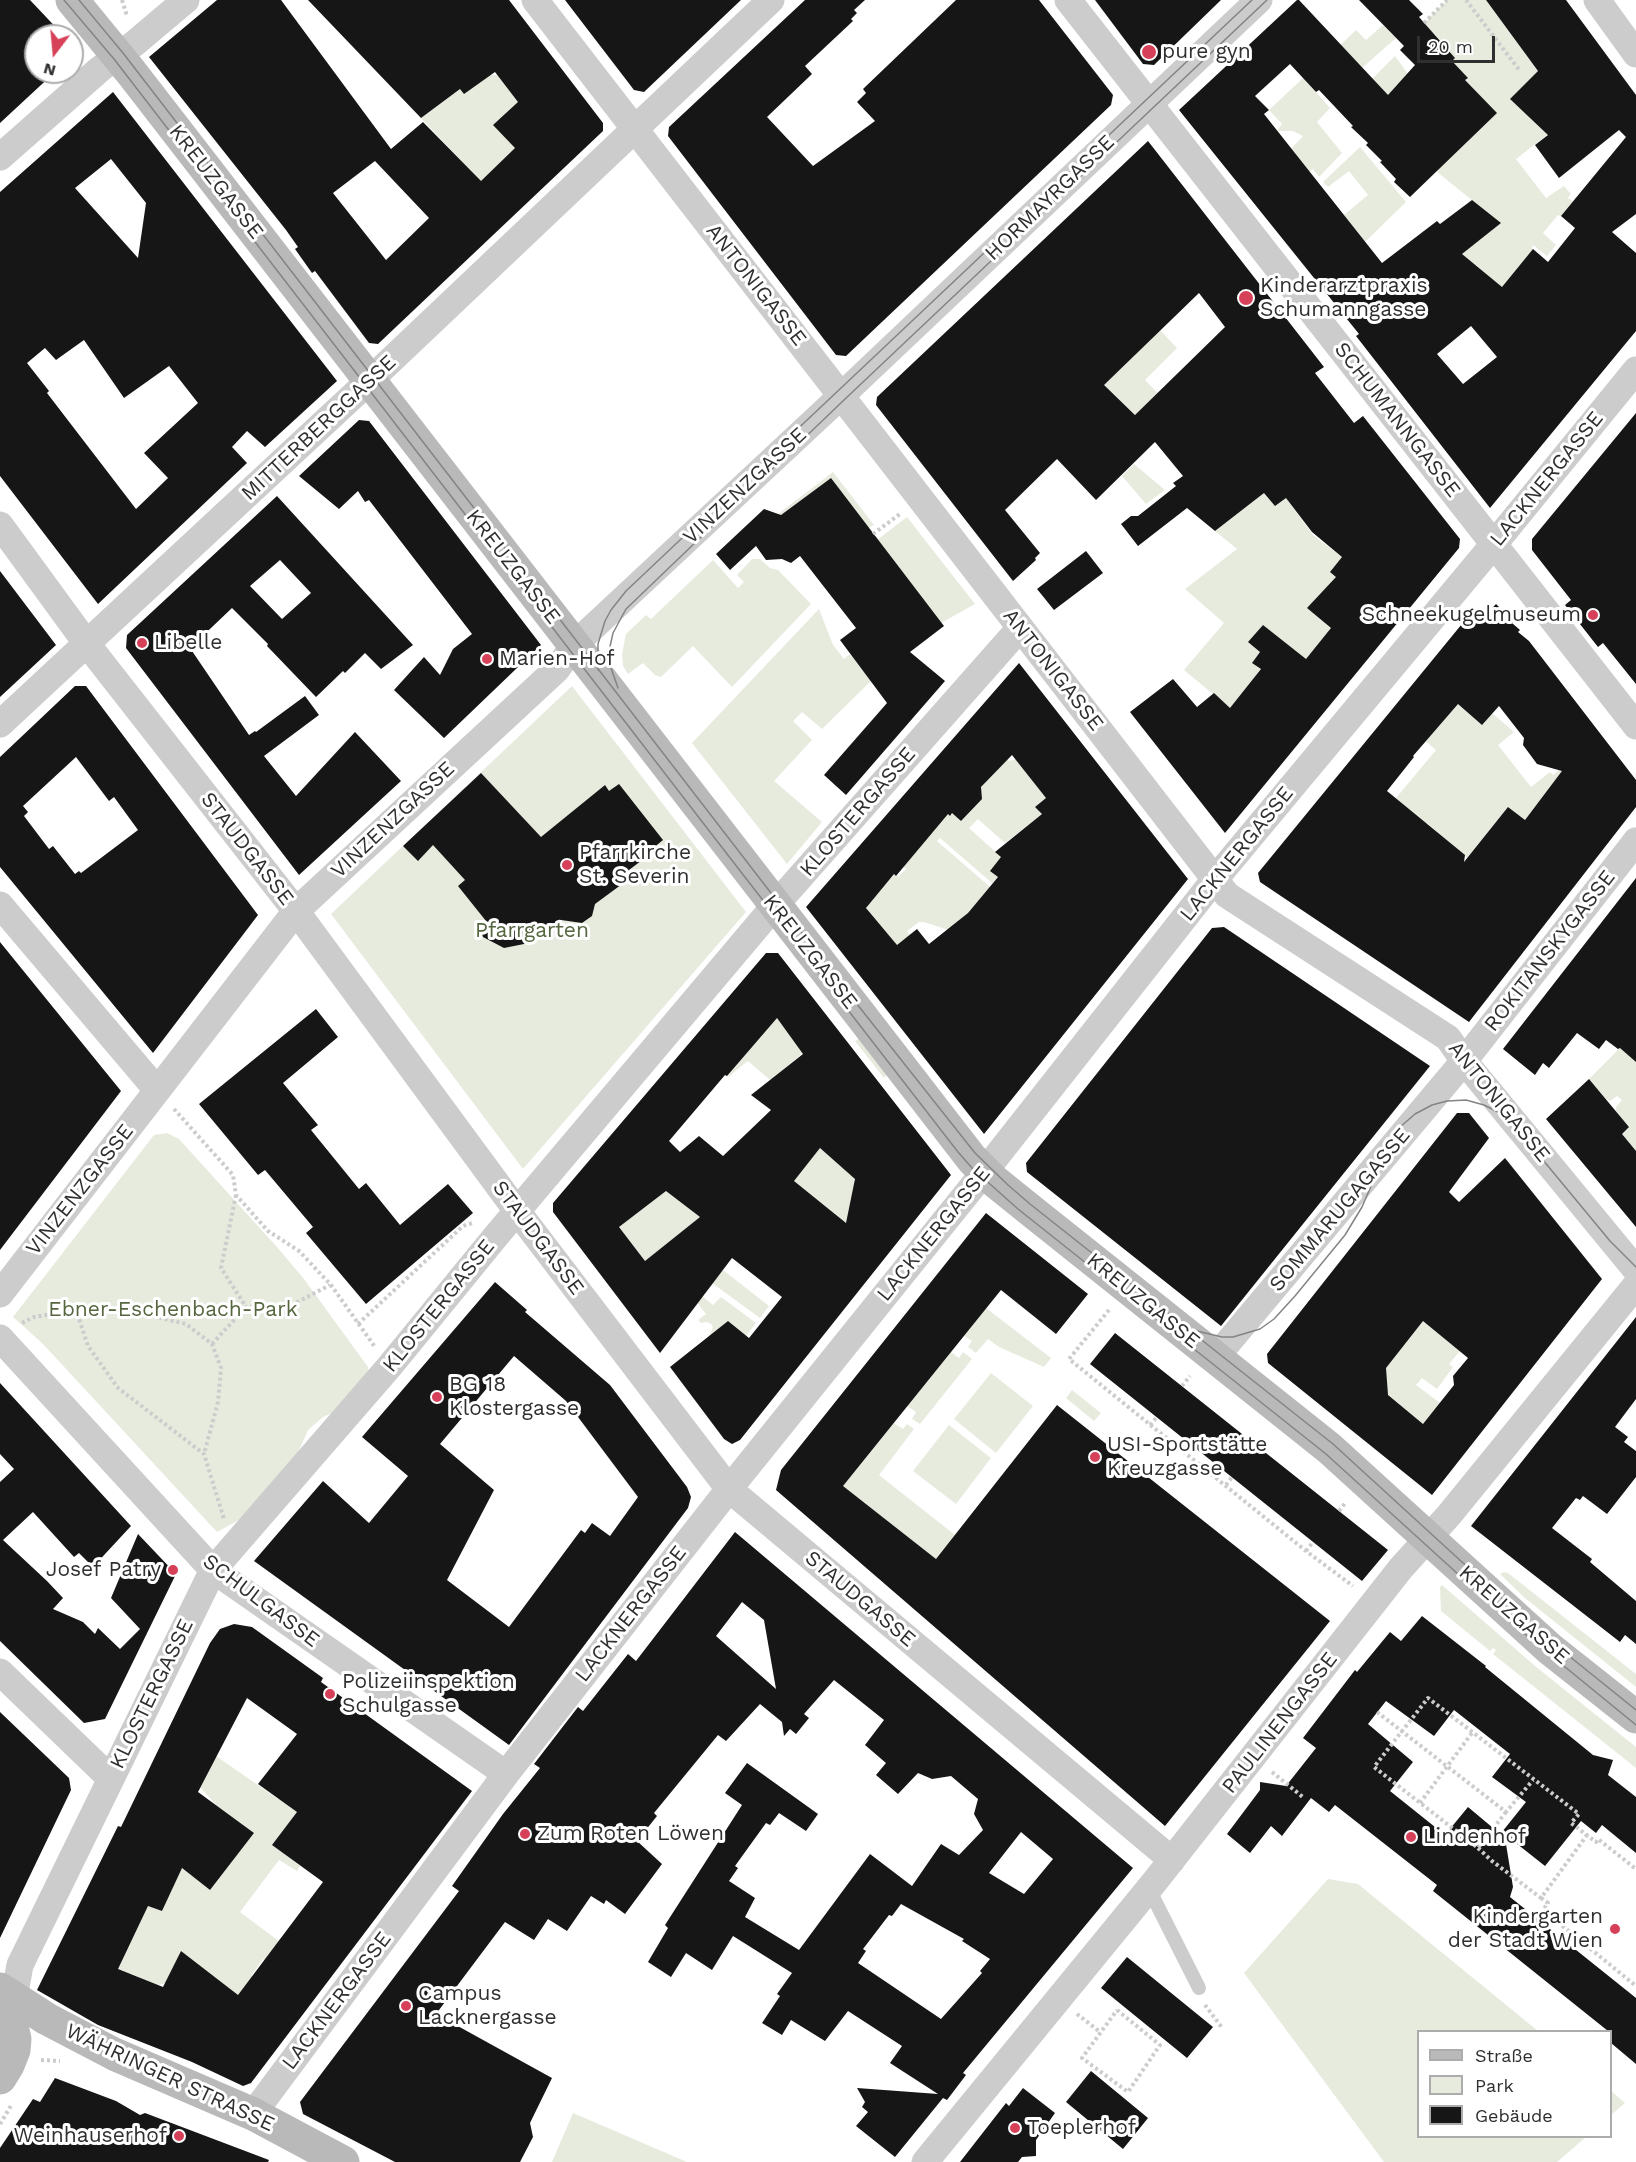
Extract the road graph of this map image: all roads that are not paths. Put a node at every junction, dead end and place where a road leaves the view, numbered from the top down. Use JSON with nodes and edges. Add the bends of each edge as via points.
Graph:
{"nodes":[{"id":1,"x":72,"y":0,"type":"edge"},
{"id":2,"x":186,"y":0,"type":"edge"},
{"id":3,"x":536,"y":0,"type":"edge"},
{"id":4,"x":771,"y":0,"type":"edge"},
{"id":5,"x":1068,"y":0,"type":"edge"},
{"id":6,"x":1259,"y":0,"type":"edge"},
{"id":7,"x":1601,"y":1,"type":"edge"},
{"id":8,"x":1636,"y":54,"type":"edge"},
{"id":9,"x":119,"y":56,"type":"junction"},
{"id":10,"x":1149,"y":104,"type":"junction"},
{"id":11,"x":634,"y":128,"type":"junction"},
{"id":12,"x":0,"y":157,"type":"edge"},
{"id":13,"x":1636,"y":370,"type":"edge"},
{"id":14,"x":369,"y":381,"type":"junction"},
{"id":15,"x":841,"y":396,"type":"junction"},
{"id":16,"x":0,"y":525,"type":"edge"},
{"id":17,"x":1494,"y":544,"type":"junction"},
{"id":18,"x":1020,"y":628,"type":"junction"},
{"id":19,"x":87,"y":644,"type":"junction"},
{"id":20,"x":574,"y":645,"type":"junction"},
{"id":21,"x":0,"y":724,"type":"edge"},
{"id":22,"x":1636,"y":726,"type":"edge"},
{"id":23,"x":1636,"y":841,"type":"edge"},
{"id":24,"x":1215,"y":879,"type":"junction"},
{"id":25,"x":0,"y":905,"type":"edge"},
{"id":26,"x":775,"y":906,"type":"junction"},
{"id":27,"x":296,"y":911,"type":"junction"},
{"id":28,"x":1464,"y":1061,"type":"junction"},
{"id":29,"x":157,"y":1090,"type":"junction"},
{"id":30,"x":985,"y":1171,"type":"junction"},
{"id":31,"x":517,"y":1211,"type":"junction"},
{"id":32,"x":1636,"y":1270,"type":"edge"},
{"id":33,"x":1636,"y":1285,"type":"edge"},
{"id":34,"x":0,"y":1294,"type":"edge"},
{"id":35,"x":8,"y":1332,"type":"edge"},
{"id":36,"x":1202,"y":1367,"type":"junction"},
{"id":37,"x":729,"y":1489,"type":"junction"},
{"id":38,"x":1427,"y":1539,"type":"junction"},
{"id":39,"x":213,"y":1570,"type":"junction"},
{"id":40,"x":0,"y":1672,"type":"edge"},
{"id":41,"x":1636,"y":1717,"type":"edge"},
{"id":42,"x":506,"y":1774,"type":"junction"},
{"id":43,"x":111,"y":1779,"type":"junction"},
{"id":44,"x":1172,"y":1860,"type":"junction"},
{"id":45,"x":1149,"y":1889,"type":"junction"},
{"id":46,"x":1199,"y":1988,"type":"road end"},
{"id":47,"x":5,"y":2001,"type":"edge"},
{"id":48,"x":0,"y":2078,"type":"edge"},
{"id":49,"x":253,"y":2114,"type":"junction"},
{"id":50,"x":343,"y":2162,"type":"edge"},
{"id":51,"x":925,"y":2162,"type":"edge"}],
"edges":[{"from":1,"to":9,"type":"street","name":"KREUZGASSE"},
{"from":2,"to":9,"type":"street"},
{"from":3,"to":11,"type":"street","name":"ANTONIGASSE"},
{"from":4,"to":11,"type":"street","name":"MITTERBERGGASSE"},
{"from":5,"to":10,"type":"street","name":"SCHUMANNGASSE"},
{"from":6,"to":10,"type":"street","name":"HORMAYRGASSE"},
{"from":7,"to":8,"type":"street"},
{"from":9,"to":12,"type":"street"},
{"from":9,"to":14,"type":"street","name":"KREUZGASSE"},
{"from":10,"to":15,"type":"street","name":"HORMAYRGASSE"},
{"from":10,"to":17,"type":"street","name":"SCHUMANNGASSE"},
{"from":11,"to":14,"type":"street","name":"MITTERBERGGASSE"},
{"from":11,"to":15,"type":"street","name":"ANTONIGASSE"},
{"from":13,"to":17,"type":"street","name":"LACKNERGASSE"},
{"from":14,"to":19,"type":"street","name":"MITTERBERGGASSE"},
{"from":14,"to":20,"type":"street","name":"KREUZGASSE"},
{"from":15,"to":18,"type":"street","name":"ANTONIGASSE"},
{"from":15,"to":20,"type":"street","name":"VINZENZGASSE"},
{"from":16,"to":19,"type":"street","name":"STAUDGASSE"},
{"from":17,"to":22,"type":"street","name":"SCHUMANNGASSE"},
{"from":17,"to":24,"type":"street","name":"LACKNERGASSE"},
{"from":18,"to":24,"type":"street","name":"ANTONIGASSE"},
{"from":18,"to":26,"type":"street","name":"KLOSTERGASSE"},
{"from":19,"to":21,"type":"street","name":"MITTERBERGGASSE"},
{"from":19,"to":27,"type":"street","name":"STAUDGASSE"},
{"from":20,"to":26,"type":"street","name":"KREUZGASSE"},
{"from":20,"to":27,"type":"street","name":"VINZENZGASSE","via":[[557,669]]},
{"from":23,"to":28,"type":"street","name":"ROKITANSKYGASSE"},
{"from":24,"to":28,"type":"street","name":"ANTONIGASSE","via":[[1227,895],[1448,1038]]},
{"from":24,"to":30,"type":"street","name":"LACKNERGASSE"},
{"from":25,"to":29,"type":"street"},
{"from":26,"to":30,"type":"street","name":"KREUZGASSE","via":[[958,1143]]},
{"from":26,"to":31,"type":"street","name":"KLOSTERGASSE"},
{"from":27,"to":29,"type":"street","name":"VINZENZGASSE"},
{"from":27,"to":31,"type":"street","name":"STAUDGASSE"},
{"from":28,"to":32,"type":"street","name":"ANTONIGASSE"},
{"from":28,"to":36,"type":"street","name":"SOMMARUGAGASSE"},
{"from":29,"to":34,"type":"street","name":"VINZENZGASSE"},
{"from":30,"to":36,"type":"street","name":"KREUZGASSE"},
{"from":30,"to":37,"type":"street","name":"LACKNERGASSE"},
{"from":31,"to":37,"type":"street","name":"STAUDGASSE"},
{"from":31,"to":39,"type":"street","name":"KLOSTERGASSE","via":[[389,1367]]},
{"from":33,"to":38,"type":"street","name":"PAULINENGASSE"},
{"from":35,"to":39,"type":"street","name":"SCHULGASSE"},
{"from":36,"to":38,"type":"street","name":"KREUZGASSE","via":[[1329,1448]]},
{"from":37,"to":42,"type":"street","name":"LACKNERGASSE"},
{"from":37,"to":44,"type":"street","name":"STAUDGASSE"},
{"from":38,"to":41,"type":"street","name":"KREUZGASSE","via":[[1550,1648]]},
{"from":38,"to":44,"type":"street","name":"PAULINENGASSE"},
{"from":39,"to":42,"type":"street","name":"SCHULGASSE"},
{"from":39,"to":43,"type":"street","name":"KLOSTERGASSE"},
{"from":40,"to":43,"type":"street"},
{"from":42,"to":49,"type":"street","name":"LACKNERGASSE"},
{"from":43,"to":47,"type":"street","name":"KLOSTERGASSE"},
{"from":44,"to":45,"type":"street","name":"PAULINENGASSE"},
{"from":45,"to":46,"type":"lane"},
{"from":45,"to":51,"type":"street","name":"PAULINENGASSE"},
{"from":47,"to":48,"type":"street","via":[[15,2039],[8,2066]]},
{"from":47,"to":49,"type":"street","name":"WÄHRINGER STRASSE","via":[[114,2054]]},
{"from":49,"to":50,"type":"street","name":"WÄHRINGER STRASSE"}]}
